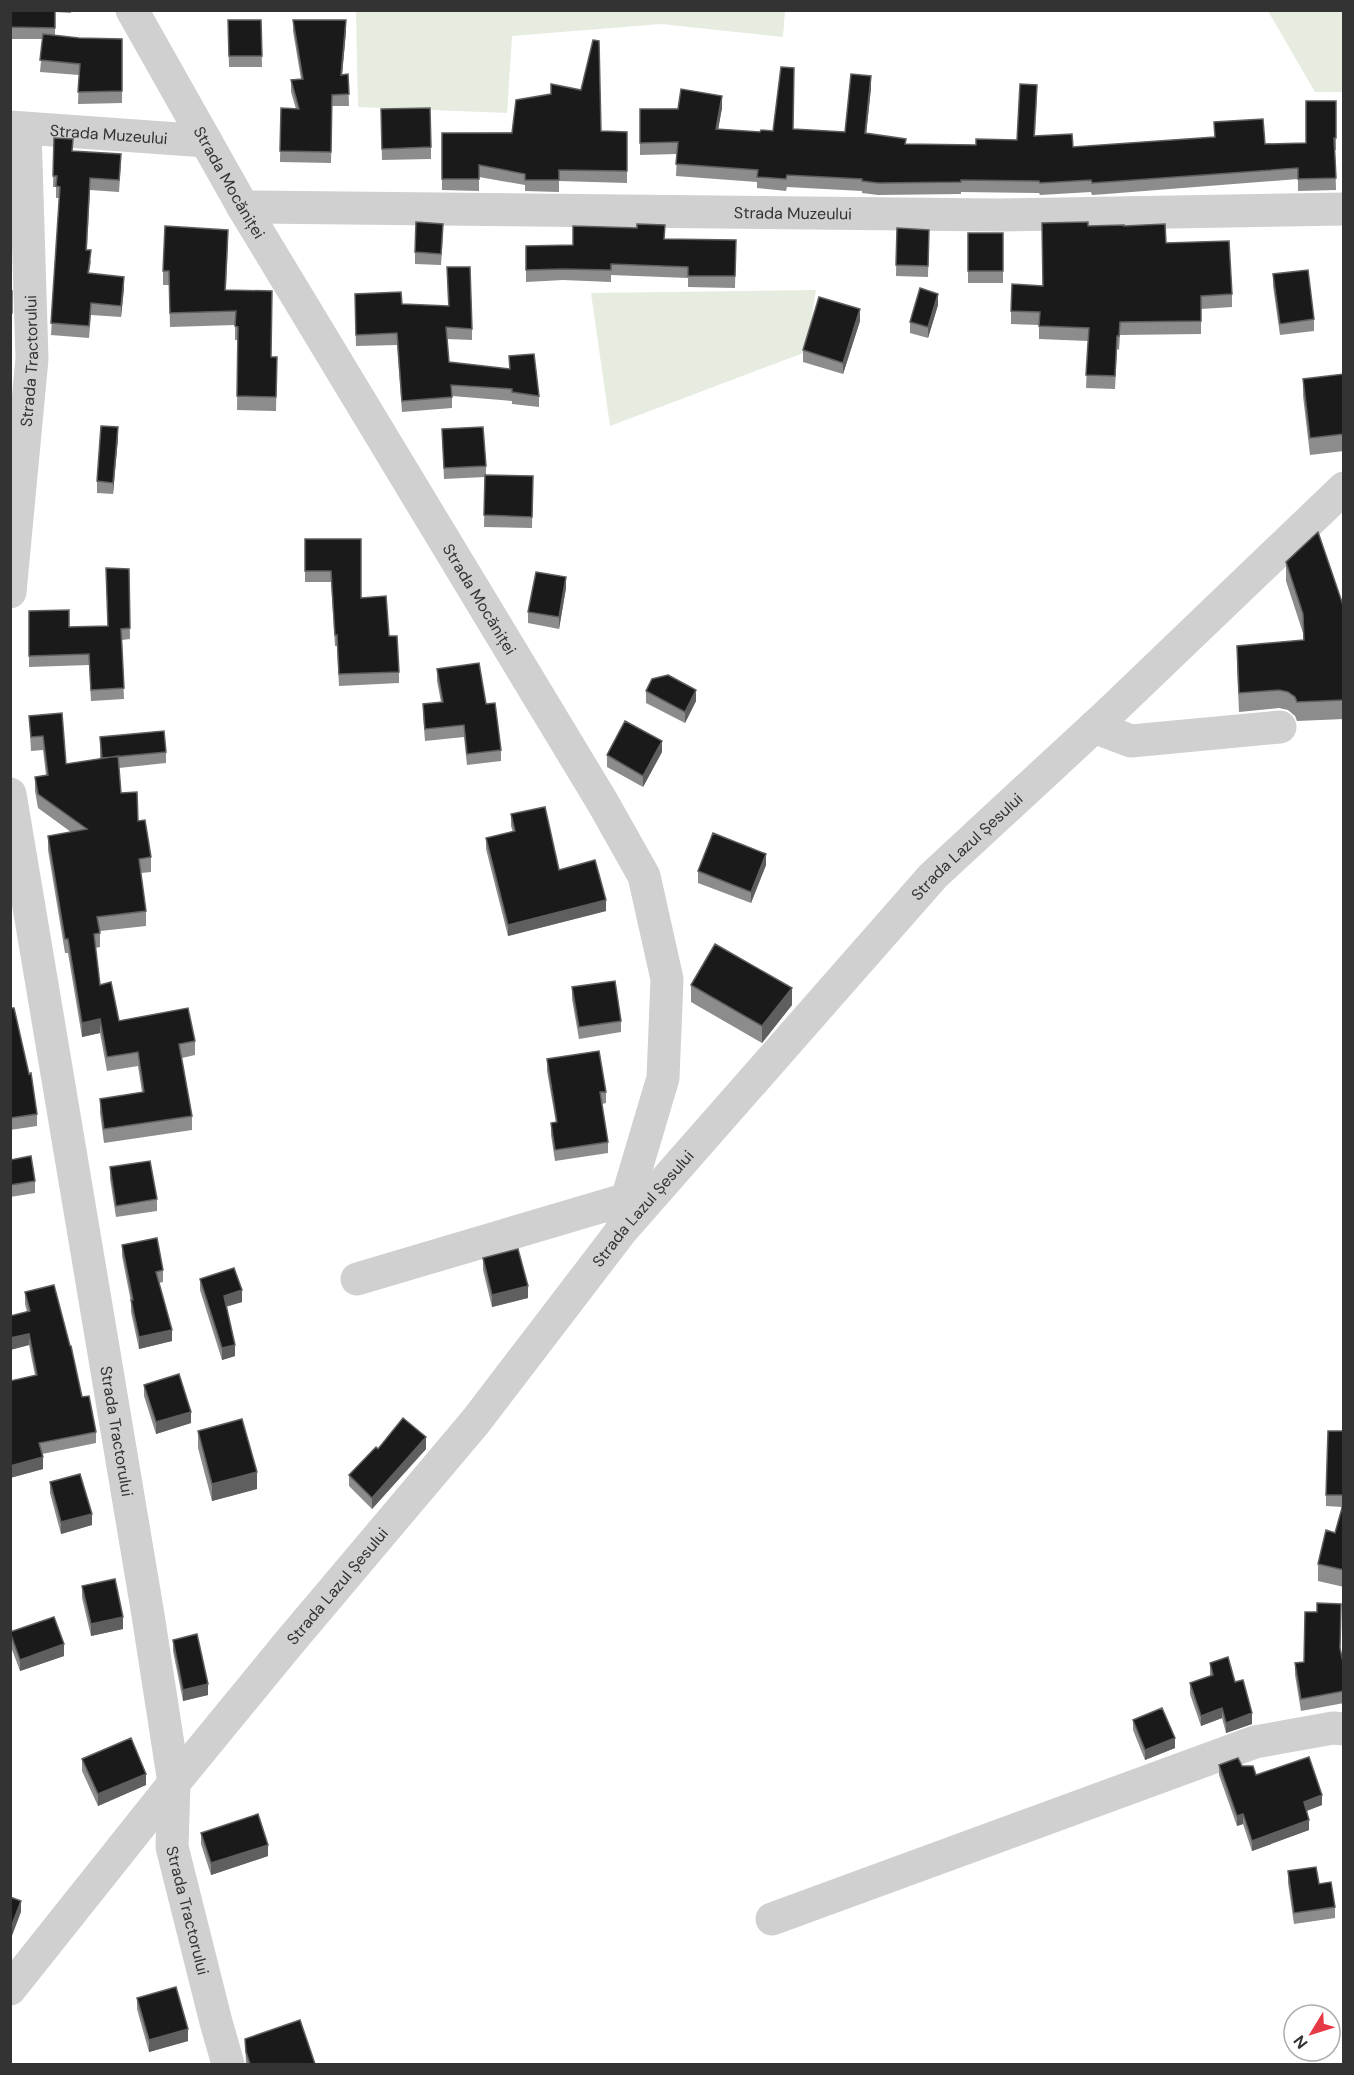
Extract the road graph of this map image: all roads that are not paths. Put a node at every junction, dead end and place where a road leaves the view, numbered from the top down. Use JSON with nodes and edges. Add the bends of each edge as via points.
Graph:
{"nodes":[{"id":1,"x":132,"y":10,"type":"edge"},
{"id":2,"x":18,"y":128,"type":"edge"},
{"id":3,"x":206,"y":141,"type":"junction"},
{"id":4,"x":243,"y":207,"type":"junction"},
{"id":5,"x":1344,"y":209,"type":"edge"},
{"id":6,"x":18,"y":439,"type":"edge"},
{"id":7,"x":1344,"y":488,"type":"edge"},
{"id":8,"x":10,"y":592,"type":"edge"},
{"id":9,"x":1094,"y":727,"type":"junction"},
{"id":10,"x":1280,"y":727,"type":"dead end"},
{"id":11,"x":10,"y":794,"type":"edge"},
{"id":12,"x":624,"y":1215,"type":"junction"},
{"id":13,"x":357,"y":1279,"type":"dead end"},
{"id":14,"x":1344,"y":1729,"type":"edge"},
{"id":15,"x":174,"y":1783,"type":"junction"},
{"id":16,"x":772,"y":1919,"type":"dead end"},
{"id":17,"x":10,"y":1989,"type":"edge"},
{"id":18,"x":228,"y":2064,"type":"edge"}],
"edges":[{"from":1,"to":3,"type":"street","name":"Strada Mocăniței"},
{"from":2,"to":3,"type":"street","name":"Strada Muzeului"},
{"from":2,"to":6,"type":"street","name":"Strada Tractorului","via":[[32,359]]},
{"from":3,"to":4,"type":"street","name":"Strada Mocăniței"},
{"from":4,"to":5,"type":"street","name":"Strada Muzeului","via":[[997,215]]},
{"from":4,"to":12,"type":"street","name":"Strada Mocăniței","via":[[644,876],[667,979],[663,1078]]},
{"from":6,"to":8,"type":"street","name":"Strada Tractorului"},
{"from":7,"to":9,"type":"street","name":"Strada Lazul Șesului"},
{"from":9,"to":10,"type":"street","via":[[1131,741]]},
{"from":9,"to":12,"type":"street","name":"Strada Lazul Șesului","via":[[933,876]]},
{"from":11,"to":15,"type":"street","name":"Strada Tractorului"},
{"from":12,"to":13,"type":"street"},
{"from":12,"to":15,"type":"street","name":"Strada Lazul Șesului","via":[[476,1421]]},
{"from":14,"to":16,"type":"street","via":[[1256,1743]]},
{"from":15,"to":17,"type":"street","name":"Strada Lazul Șesului"},
{"from":15,"to":18,"type":"street","name":"Strada Tractorului","via":[[172,1847]]}]}
